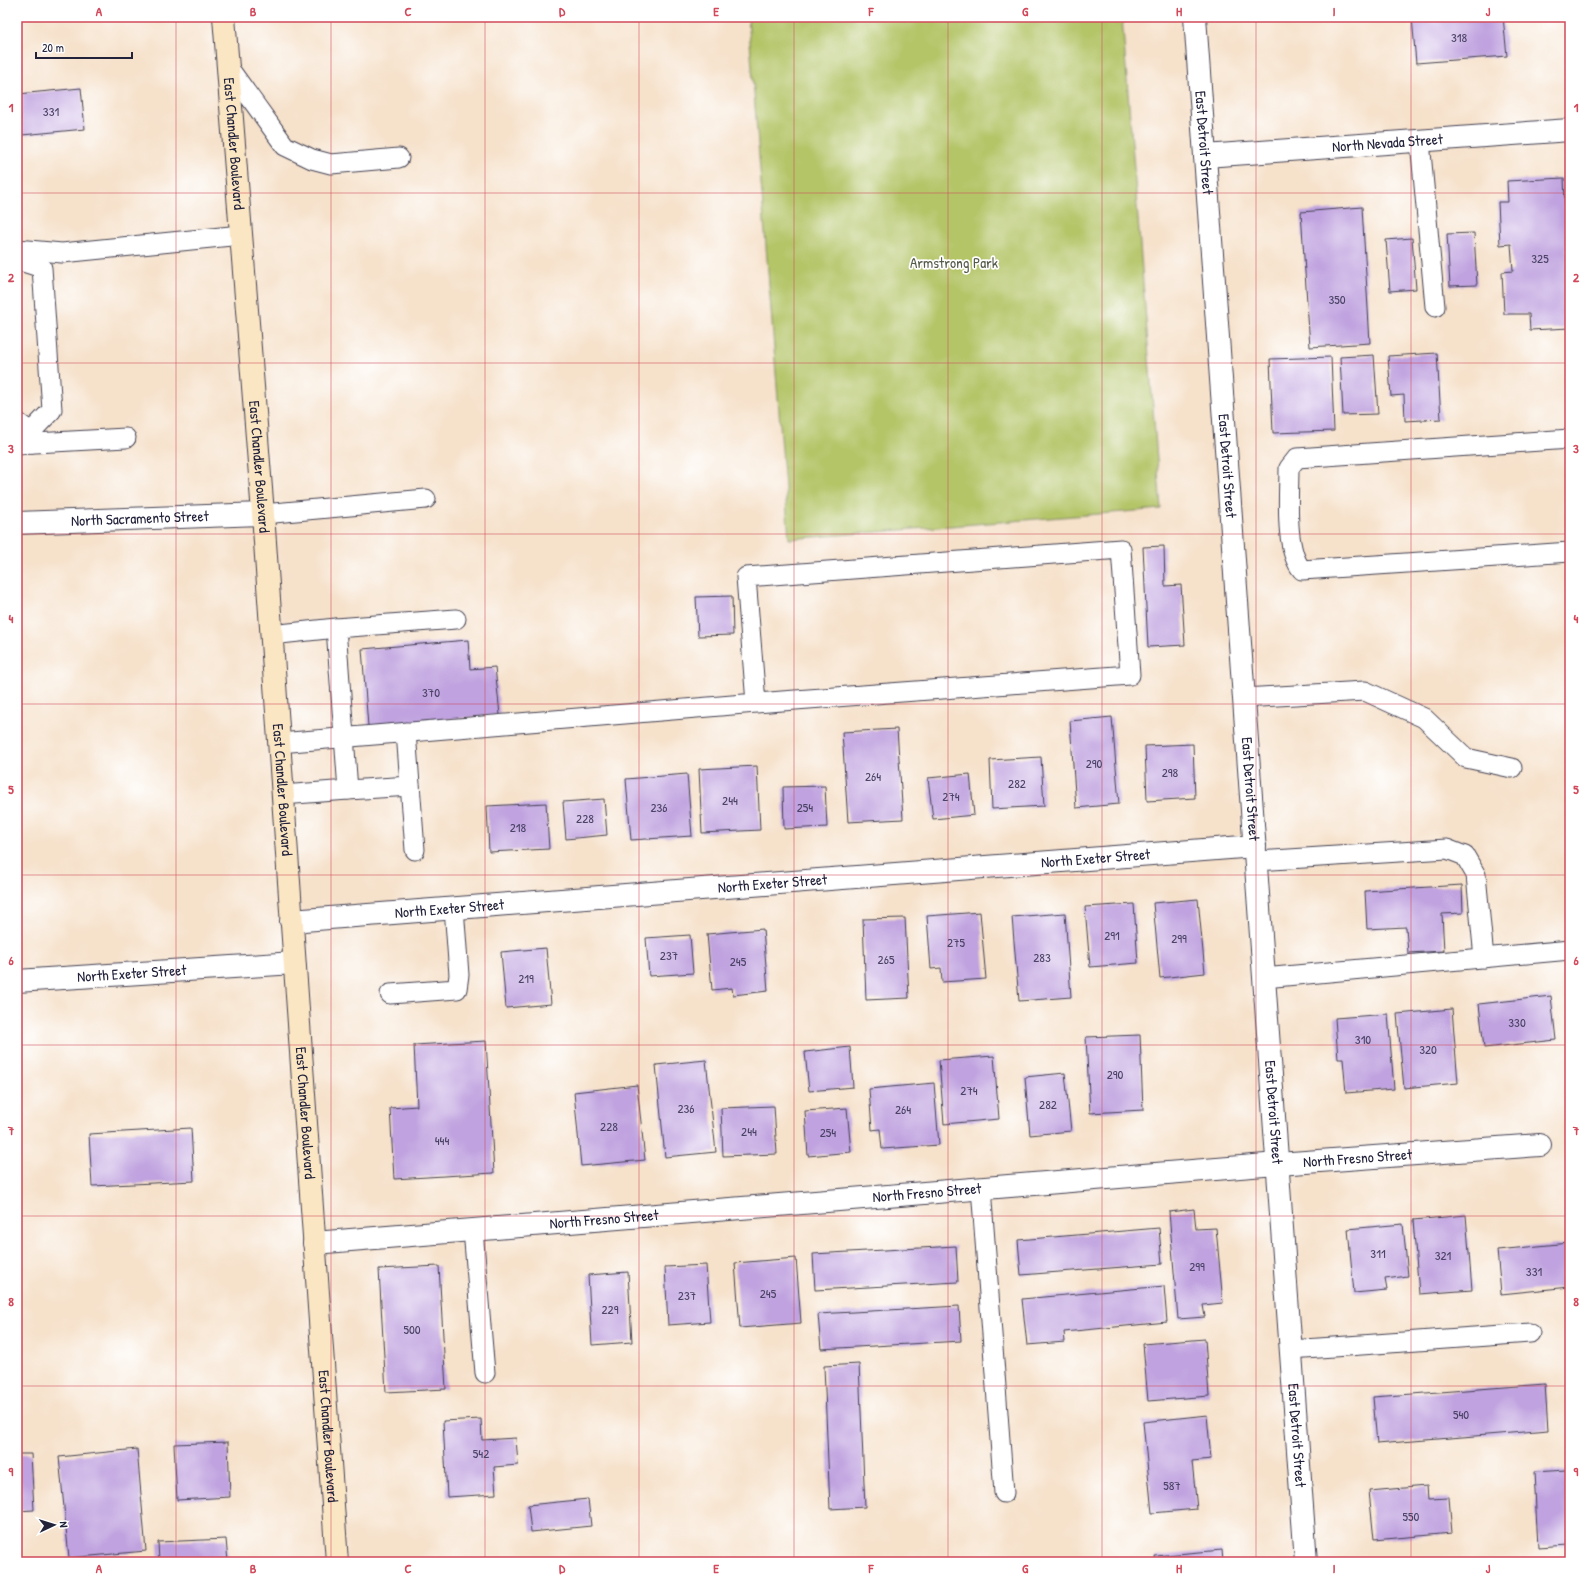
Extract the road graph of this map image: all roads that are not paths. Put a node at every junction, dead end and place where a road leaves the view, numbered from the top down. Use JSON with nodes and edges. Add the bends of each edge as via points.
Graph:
{"nodes":[{"id":1,"x":224,"y":17,"type":"edge"},
{"id":2,"x":1195,"y":17,"type":"edge"},
{"id":3,"x":228,"y":67,"type":"junction"},
{"id":4,"x":1570,"y":130,"type":"edge"},
{"id":5,"x":1420,"y":141,"type":"junction"},
{"id":6,"x":1205,"y":156,"type":"junction"},
{"id":7,"x":399,"y":158,"type":"dead end"},
{"id":8,"x":240,"y":236,"type":"junction"},
{"id":9,"x":17,"y":249,"type":"edge"},
{"id":10,"x":17,"y":256,"type":"edge"},
{"id":11,"x":17,"y":260,"type":"edge"},
{"id":12,"x":1435,"y":307,"type":"dead end"},
{"id":13,"x":24,"y":435,"type":"edge"},
{"id":14,"x":126,"y":438,"type":"dead end"},
{"id":15,"x":1570,"y":438,"type":"edge"},
{"id":16,"x":426,"y":499,"type":"dead end"},
{"id":17,"x":263,"y":514,"type":"junction"},
{"id":18,"x":17,"y":523,"type":"edge"},
{"id":19,"x":1570,"y":552,"type":"edge"},
{"id":20,"x":456,"y":619,"type":"dead end"},
{"id":21,"x":336,"y":628,"type":"junction"},
{"id":22,"x":271,"y":635,"type":"junction"},
{"id":23,"x":1244,"y":698,"type":"junction"},
{"id":24,"x":756,"y":703,"type":"junction"},
{"id":25,"x":406,"y":732,"type":"junction"},
{"id":26,"x":344,"y":737,"type":"junction"},
{"id":27,"x":279,"y":742,"type":"junction"},
{"id":28,"x":1512,"y":768,"type":"dead end"},
{"id":29,"x":410,"y":786,"type":"junction"},
{"id":30,"x":348,"y":790,"type":"junction"},
{"id":31,"x":282,"y":795,"type":"junction"},
{"id":32,"x":415,"y":850,"type":"dead end"},
{"id":33,"x":1255,"y":854,"type":"junction"},
{"id":34,"x":454,"y":908,"type":"junction"},
{"id":35,"x":291,"y":921,"type":"junction"},
{"id":36,"x":1570,"y":950,"type":"edge"},
{"id":37,"x":1484,"y":958,"type":"junction"},
{"id":38,"x":294,"y":963,"type":"junction"},
{"id":39,"x":1264,"y":978,"type":"junction"},
{"id":40,"x":17,"y":981,"type":"edge"},
{"id":41,"x":390,"y":994,"type":"dead end"},
{"id":42,"x":1540,"y":1145,"type":"dead end"},
{"id":43,"x":1278,"y":1164,"type":"junction"},
{"id":44,"x":981,"y":1188,"type":"junction"},
{"id":45,"x":472,"y":1230,"type":"junction"},
{"id":46,"x":314,"y":1243,"type":"junction"},
{"id":47,"x":1530,"y":1333,"type":"dead end"},
{"id":48,"x":1291,"y":1350,"type":"junction"},
{"id":49,"x":485,"y":1373,"type":"dead end"},
{"id":50,"x":1004,"y":1493,"type":"dead end"},
{"id":51,"x":336,"y":1562,"type":"edge"},
{"id":52,"x":1306,"y":1562,"type":"edge"}],
"edges":[{"from":1,"to":3,"type":"main road","name":"East Chandler Boulevard"},
{"from":2,"to":6,"type":"street","name":"East Detroit Street"},
{"from":3,"to":7,"type":"lane","via":[[284,146],[312,159],[331,164]]},
{"from":3,"to":8,"type":"main road","name":"East Chandler Boulevard"},
{"from":4,"to":5,"type":"street","name":"North Nevada Street"},
{"from":5,"to":6,"type":"street","name":"North Nevada Street"},
{"from":5,"to":12,"type":"lane"},
{"from":6,"to":23,"type":"street","name":"East Detroit Street"},
{"from":8,"to":9,"type":"lane","via":[[62,253]]},
{"from":8,"to":17,"type":"main road","name":"East Chandler Boulevard"},
{"from":10,"to":11,"type":"lane"},
{"from":11,"to":13,"type":"lane","via":[[42,268],[52,410]]},
{"from":13,"to":14,"type":"lane"},
{"from":15,"to":19,"type":"lane","via":[[1297,458],[1289,468],[1290,533],[1296,563],[1302,570]]},
{"from":16,"to":17,"type":"lane"},
{"from":17,"to":18,"type":"street","name":"North Sacramento Street"},
{"from":17,"to":22,"type":"main road","name":"East Chandler Boulevard"},
{"from":20,"to":21,"type":"lane"},
{"from":21,"to":22,"type":"lane"},
{"from":21,"to":26,"type":"lane"},
{"from":22,"to":27,"type":"main road","name":"East Chandler Boulevard"},
{"from":23,"to":28,"type":"lane","via":[[1365,691],[1424,718],[1466,758]]},
{"from":23,"to":33,"type":"street","name":"East Detroit Street"},
{"from":24,"to":24,"type":"lane","via":[[1130,675],[1121,549],[746,577]]},
{"from":24,"to":25,"type":"lane"},
{"from":25,"to":26,"type":"lane"},
{"from":25,"to":29,"type":"lane"},
{"from":26,"to":27,"type":"lane"},
{"from":26,"to":30,"type":"lane"},
{"from":27,"to":31,"type":"main road","name":"East Chandler Boulevard"},
{"from":29,"to":30,"type":"lane"},
{"from":29,"to":32,"type":"lane"},
{"from":30,"to":31,"type":"lane"},
{"from":31,"to":35,"type":"main road","name":"East Chandler Boulevard"},
{"from":33,"to":34,"type":"street","name":"North Exeter Street"},
{"from":33,"to":37,"type":"lane","via":[[1447,849],[1465,856],[1476,875]]},
{"from":33,"to":39,"type":"street","name":"East Detroit Street"},
{"from":34,"to":35,"type":"street","name":"North Exeter Street"},
{"from":34,"to":41,"type":"lane","via":[[459,975],[457,989]]},
{"from":35,"to":38,"type":"main road","name":"East Chandler Boulevard"},
{"from":36,"to":37,"type":"lane"},
{"from":37,"to":39,"type":"lane"},
{"from":38,"to":40,"type":"street","name":"North Exeter Street"},
{"from":38,"to":46,"type":"main road","name":"East Chandler Boulevard"},
{"from":39,"to":43,"type":"street","name":"East Detroit Street"},
{"from":42,"to":43,"type":"street","name":"North Fresno Street"},
{"from":43,"to":44,"type":"street","name":"North Fresno Street"},
{"from":43,"to":48,"type":"street","name":"East Detroit Street"},
{"from":44,"to":45,"type":"street","name":"North Fresno Street"},
{"from":44,"to":50,"type":"lane"},
{"from":45,"to":46,"type":"street","name":"North Fresno Street"},
{"from":45,"to":49,"type":"lane"},
{"from":46,"to":51,"type":"main road","name":"East Chandler Boulevard"},
{"from":47,"to":48,"type":"lane"},
{"from":48,"to":52,"type":"street","name":"East Detroit Street"}]}
